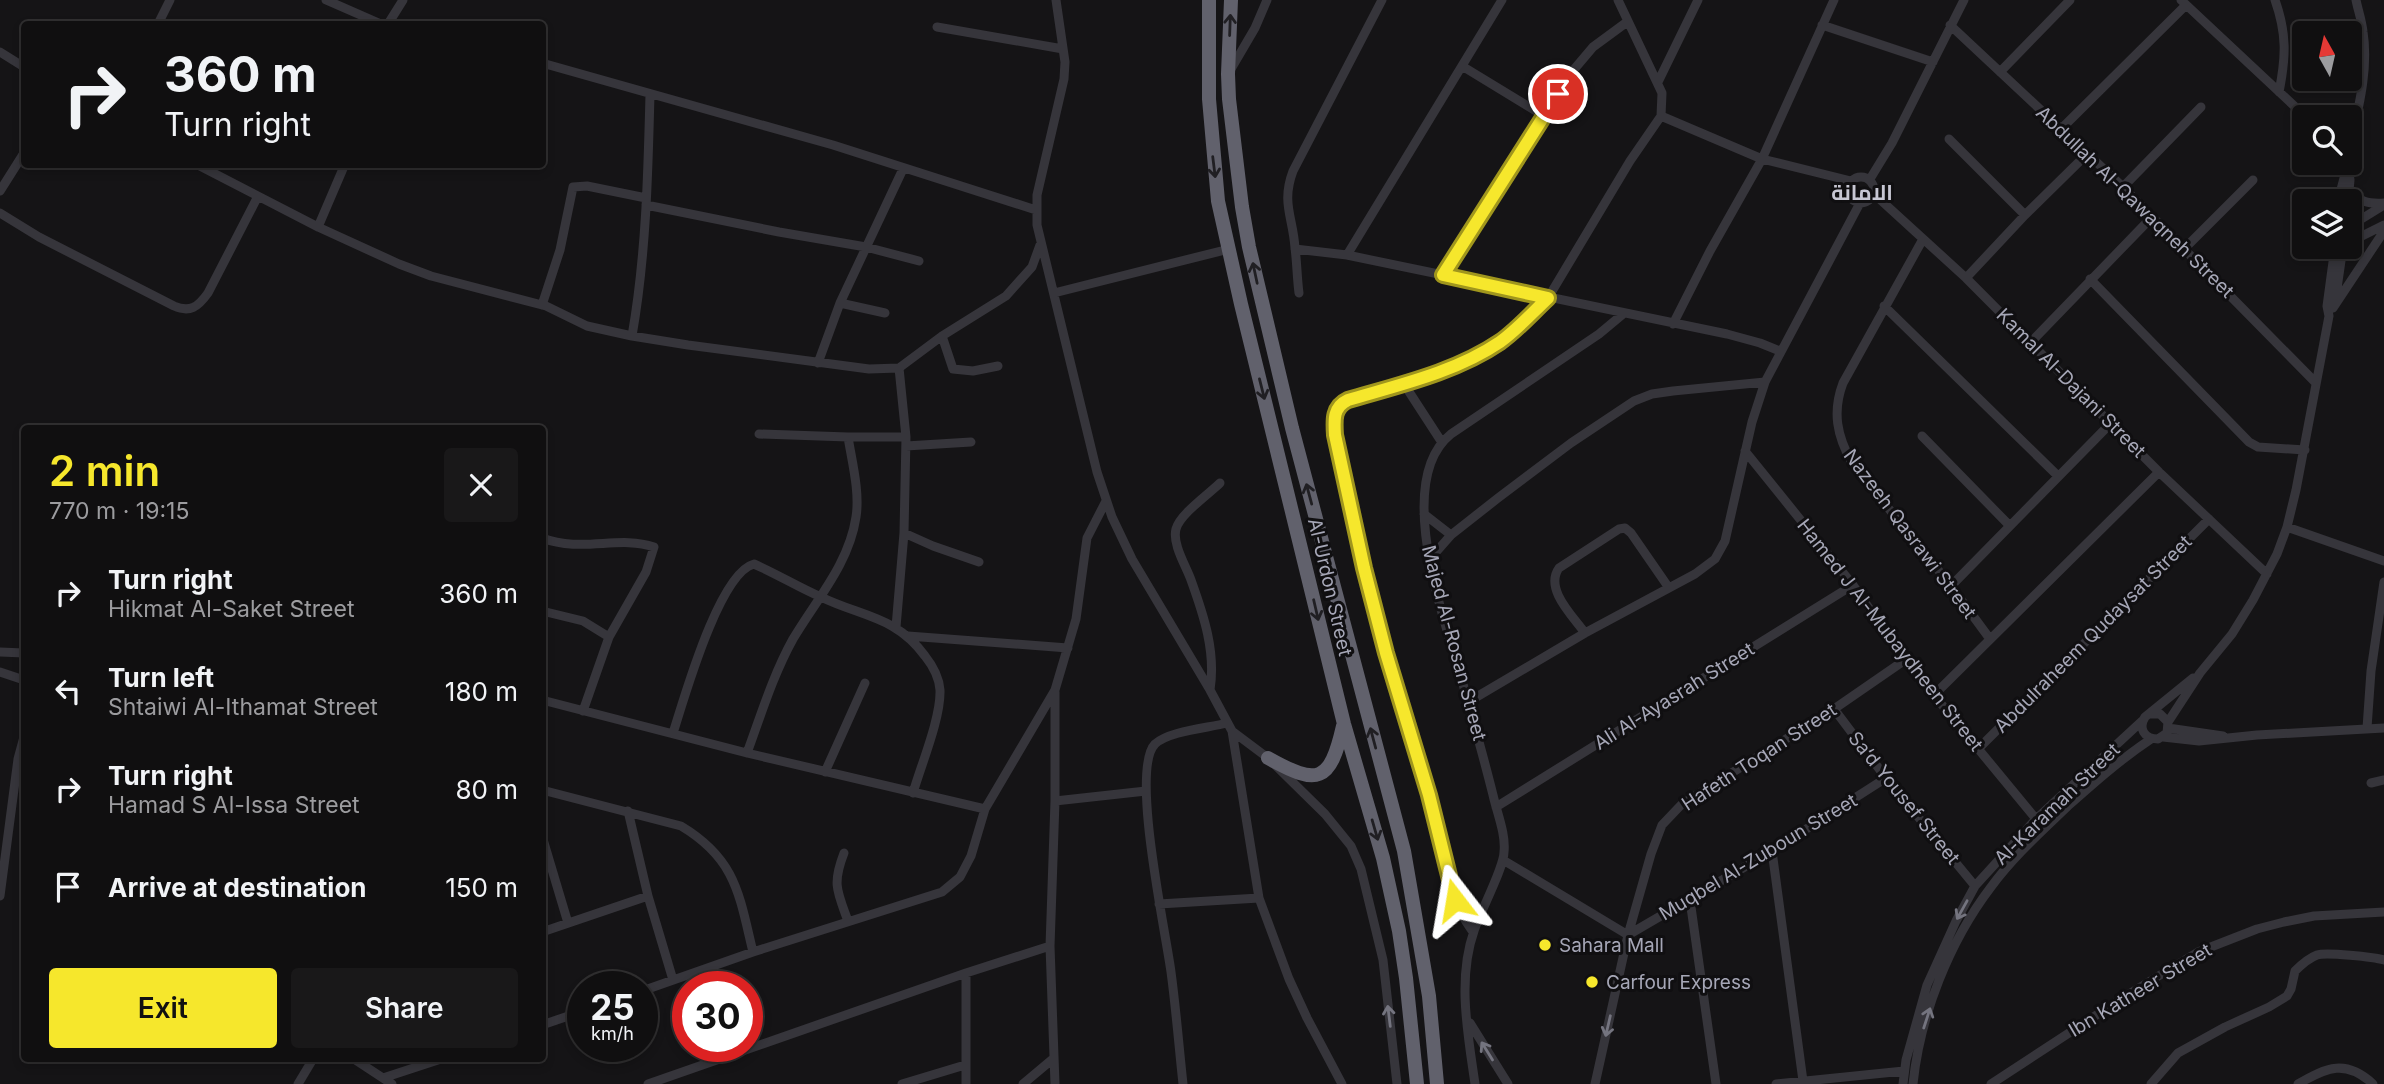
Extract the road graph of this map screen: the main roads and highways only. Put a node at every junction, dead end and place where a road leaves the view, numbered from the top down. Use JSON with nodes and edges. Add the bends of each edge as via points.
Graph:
{"nodes":[{"id":1,"x":1209,"y":0,"type":"edge"},
{"id":2,"x":1231,"y":0,"type":"edge"},
{"id":3,"x":1344,"y":724,"type":"junction"},
{"id":4,"x":1268,"y":758,"type":"road end"},
{"id":5,"x":1417,"y":1084,"type":"edge"},
{"id":6,"x":1437,"y":1084,"type":"edge"}],
"edges":[{"from":1,"to":3,"type":"highway","name":"Al-Urdon Street","one_way":true,"via":[[1209,99],[1218,201]]},
{"from":6,"to":2,"type":"highway","name":"Al-Urdon Street","one_way":true,"via":[[1429,996],[1409,876],[1260,298],[1242,207],[1229,99]]},
{"from":3,"to":4,"type":"highway","via":[[1337,755],[1323,772],[1296,773]]},
{"from":3,"to":5,"type":"highway","name":"Al-Urdon Street","one_way":true,"via":[[1399,931]]}]}
